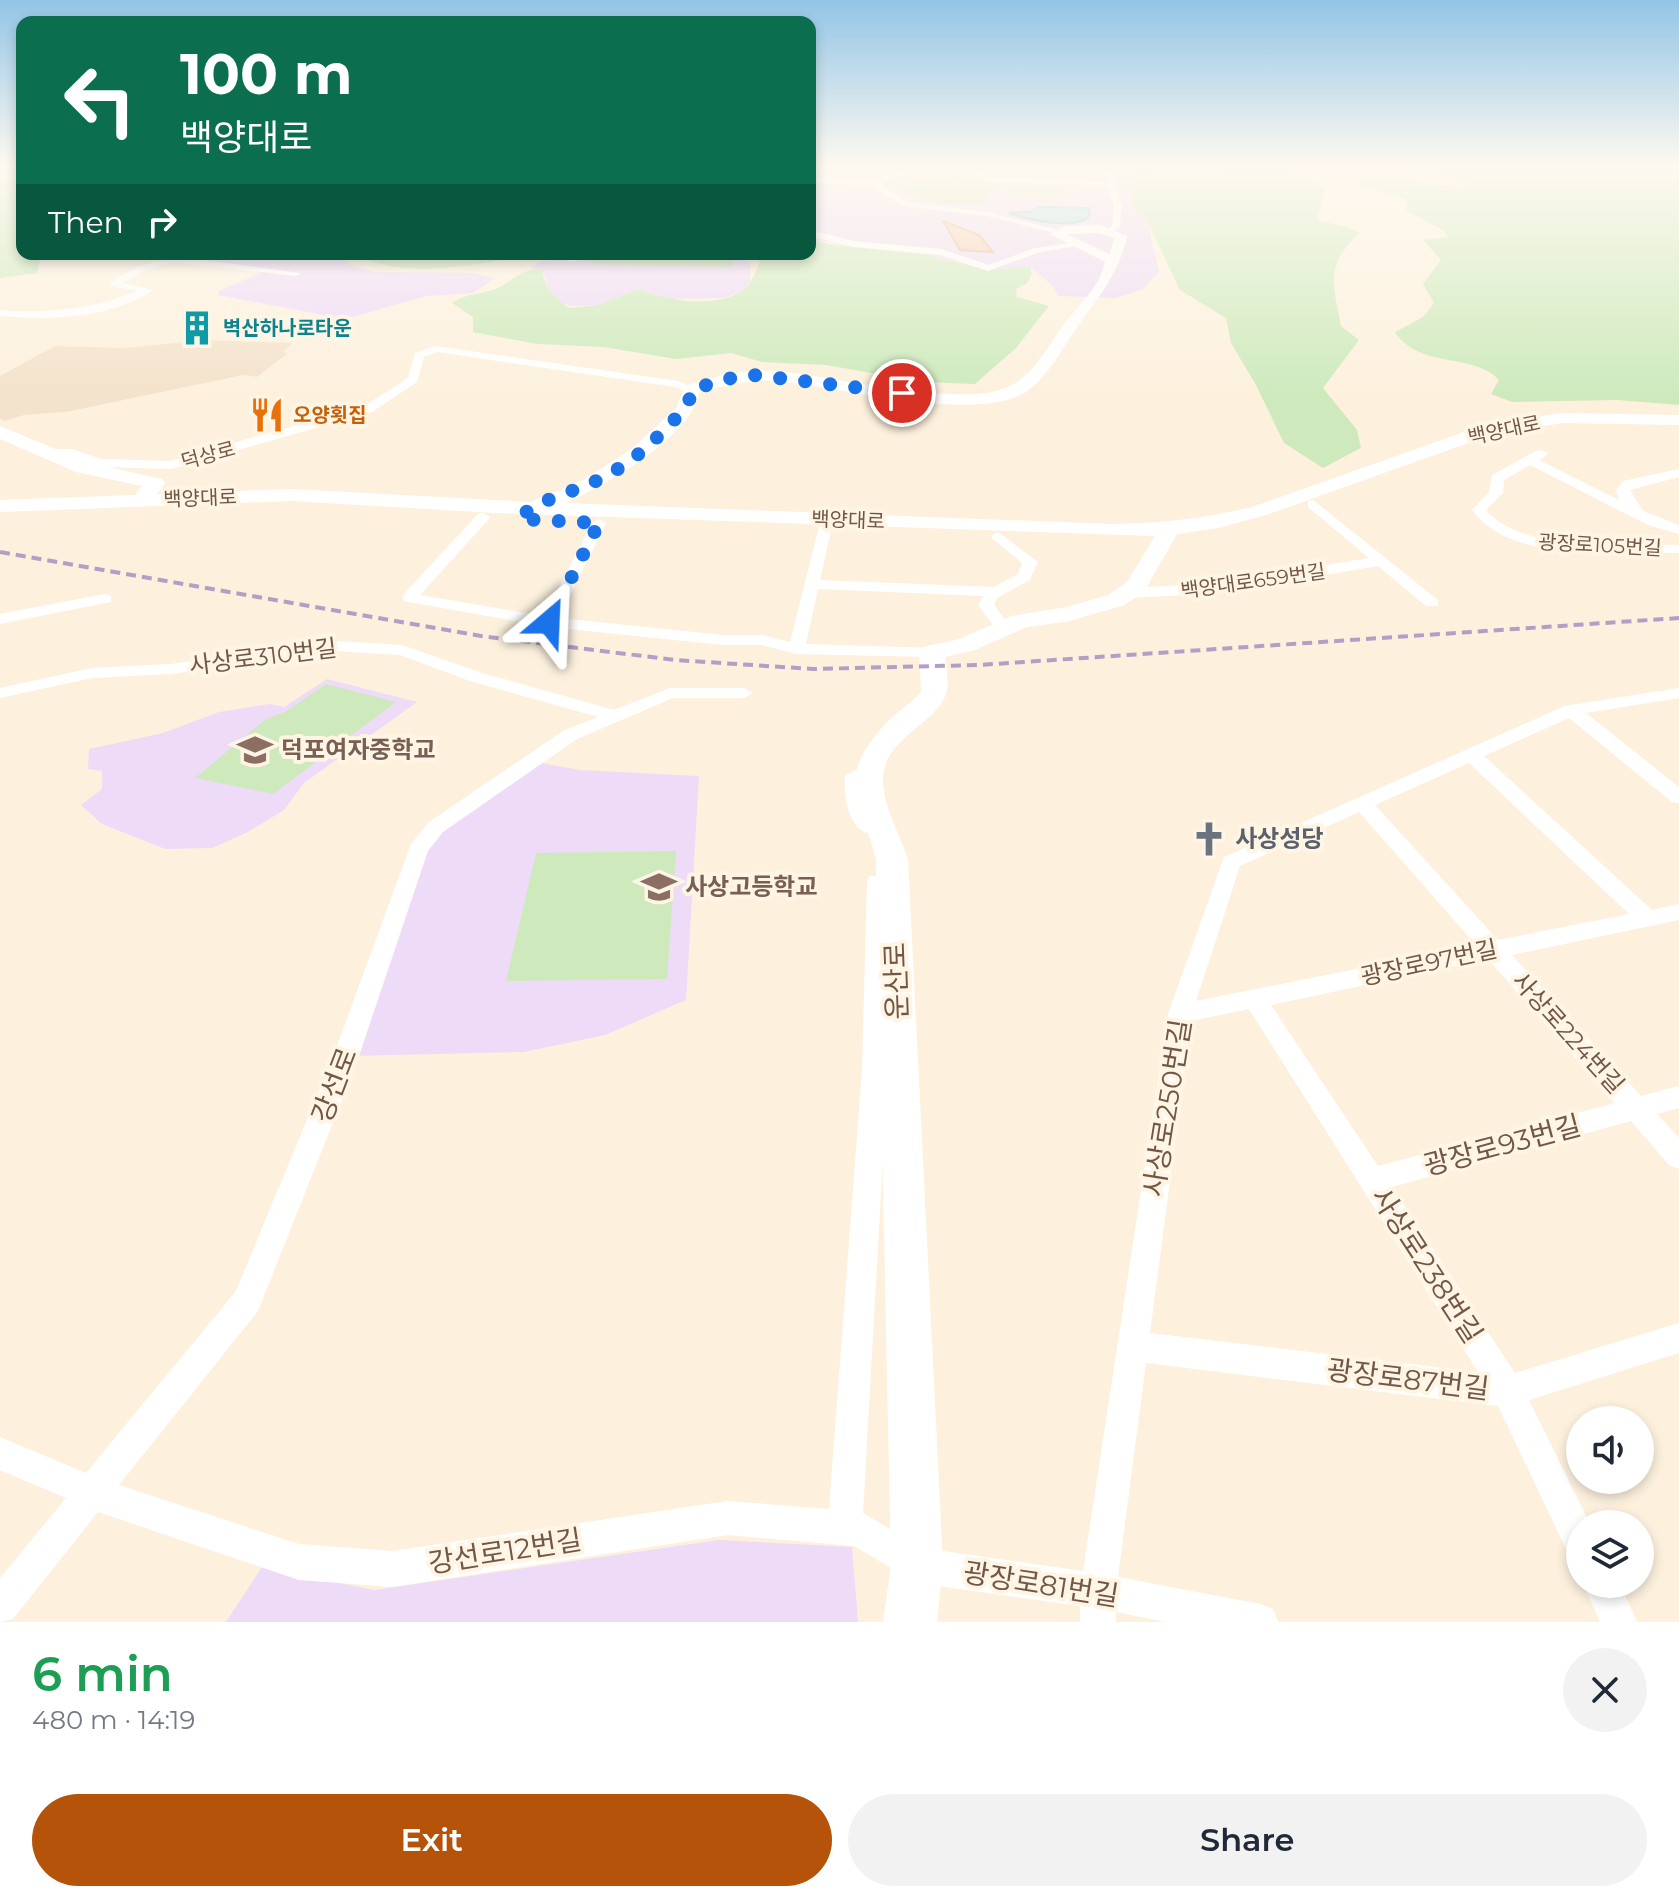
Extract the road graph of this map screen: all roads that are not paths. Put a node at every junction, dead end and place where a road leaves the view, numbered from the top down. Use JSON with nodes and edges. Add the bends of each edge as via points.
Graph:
{"nodes":[{"id":1,"x":849,"y":243,"type":"edge"},
{"id":2,"x":1072,"y":243,"type":"edge"},
{"id":3,"x":1120,"y":243,"type":"edge"},
{"id":4,"x":1078,"y":245,"type":"junction"},
{"id":5,"x":172,"y":260,"type":"edge"},
{"id":6,"x":186,"y":260,"type":"edge"},
{"id":7,"x":1112,"y":261,"type":"junction"},
{"id":8,"x":296,"y":273,"type":"dead end"},
{"id":9,"x":0,"y":313,"type":"edge"},
{"id":10,"x":691,"y":390,"type":"junction"},
{"id":11,"x":1679,"y":420,"type":"edge"},
{"id":12,"x":1679,"y":429,"type":"edge"},
{"id":13,"x":0,"y":432,"type":"edge"},
{"id":14,"x":45,"y":453,"type":"junction"},
{"id":15,"x":1679,"y":473,"type":"edge"},
{"id":16,"x":155,"y":483,"type":"junction"},
{"id":17,"x":291,"y":495,"type":"junction"},
{"id":18,"x":142,"y":500,"type":"junction"},
{"id":19,"x":1313,"y":504,"type":"junction"},
{"id":20,"x":0,"y":506,"type":"edge"},
{"id":21,"x":0,"y":514,"type":"edge"},
{"id":22,"x":523,"y":514,"type":"junction"},
{"id":23,"x":1679,"y":516,"type":"edge"},
{"id":24,"x":483,"y":517,"type":"junction"},
{"id":25,"x":1653,"y":522,"type":"junction"},
{"id":26,"x":599,"y":523,"type":"junction"},
{"id":27,"x":824,"y":530,"type":"junction"},
{"id":28,"x":1679,"y":530,"type":"edge"},
{"id":29,"x":1166,"y":534,"type":"junction"},
{"id":30,"x":998,"y":536,"type":"junction"},
{"id":31,"x":1679,"y":549,"type":"edge"},
{"id":32,"x":1379,"y":561,"type":"junction"},
{"id":33,"x":812,"y":584,"type":"junction"},
{"id":34,"x":997,"y":592,"type":"junction"},
{"id":35,"x":1126,"y":593,"type":"junction"},
{"id":36,"x":105,"y":599,"type":"dead end"},
{"id":37,"x":1432,"y":603,"type":"dead end"},
{"id":38,"x":0,"y":619,"type":"edge"},
{"id":39,"x":549,"y":622,"type":"junction"},
{"id":40,"x":1004,"y":629,"type":"junction"},
{"id":41,"x":797,"y":649,"type":"junction"},
{"id":42,"x":932,"y":652,"type":"junction"},
{"id":43,"x":0,"y":693,"type":"edge"},
{"id":44,"x":744,"y":693,"type":"dead end"},
{"id":45,"x":1679,"y":693,"type":"edge"},
{"id":46,"x":1571,"y":710,"type":"junction"},
{"id":47,"x":613,"y":715,"type":"junction"},
{"id":48,"x":1471,"y":754,"type":"junction"},
{"id":49,"x":855,"y":776,"type":"dead end"},
{"id":50,"x":1678,"y":796,"type":"edge"},
{"id":51,"x":1361,"y":802,"type":"junction"},
{"id":52,"x":1679,"y":912,"type":"edge"},
{"id":53,"x":1647,"y":918,"type":"junction"},
{"id":54,"x":1493,"y":950,"type":"junction"},
{"id":55,"x":1255,"y":999,"type":"junction"},
{"id":56,"x":1180,"y":1014,"type":"junction"},
{"id":57,"x":1679,"y":1097,"type":"edge"},
{"id":58,"x":1636,"y":1109,"type":"junction"},
{"id":59,"x":1679,"y":1157,"type":"edge"},
{"id":60,"x":1372,"y":1180,"type":"junction"},
{"id":61,"x":1679,"y":1338,"type":"edge"},
{"id":62,"x":1131,"y":1346,"type":"junction"},
{"id":63,"x":1508,"y":1391,"type":"junction"},
{"id":64,"x":0,"y":1453,"type":"edge"},
{"id":65,"x":93,"y":1493,"type":"junction"},
{"id":66,"x":1566,"y":1512,"type":"edge"},
{"id":67,"x":845,"y":1527,"type":"junction"},
{"id":68,"x":917,"y":1565,"type":"junction"},
{"id":69,"x":1608,"y":1598,"type":"edge"},
{"id":70,"x":0,"y":1606,"type":"edge"},
{"id":71,"x":1098,"y":1607,"type":"edge"},
{"id":72,"x":910,"y":1622,"type":"edge"},
{"id":73,"x":1260,"y":1622,"type":"edge"},
{"id":74,"x":1619,"y":1622,"type":"edge"}],
"edges":[{"from":1,"to":4,"type":"street","via":[[941,252],[988,268],[1038,250]]},
{"from":2,"to":4,"type":"main road"},
{"from":3,"to":7,"type":"main road","via":[[1118,260]]},
{"from":4,"to":7,"type":"main road"},
{"from":5,"to":9,"type":"street","via":[[114,284],[148,290],[83,312],[53,318]]},
{"from":6,"to":8,"type":"street"},
{"from":7,"to":10,"type":"main road","via":[[1033,377],[1013,392],[950,398],[753,375]]},
{"from":10,"to":14,"type":"street","name":"덕상로","via":[[436,349],[419,355],[413,380],[368,409],[171,465],[100,463],[72,453]]},
{"from":10,"to":22,"type":"main road","via":[[691,400],[679,415],[627,464]]},
{"from":11,"to":29,"type":"main road","name":"백양대로","via":[[1562,418],[1484,431],[1259,511]]},
{"from":12,"to":19,"type":"main road","name":"백양대로","via":[[1581,428],[1513,437]]},
{"from":13,"to":14,"type":"main road","name":"덕상로"},
{"from":14,"to":16,"type":"main road","name":"덕상로","via":[[83,468]]},
{"from":15,"to":25,"type":"street","via":[[1628,484],[1623,490],[1634,510]]},
{"from":16,"to":17,"type":"main road"},
{"from":16,"to":18,"type":"main road","name":"덕상로"},
{"from":17,"to":18,"type":"main road","name":"백양대로"},
{"from":17,"to":22,"type":"main road","name":"백양대로"},
{"from":18,"to":20,"type":"main road","name":"백양대로"},
{"from":19,"to":29,"type":"main road","name":"백양대로","via":[[1235,530]]},
{"from":19,"to":32,"type":"street","name":"백양대로659번길"},
{"from":21,"to":24,"type":"main road","name":"백양대로","via":[[285,505]]},
{"from":22,"to":24,"type":"main road","name":"백양대로"},
{"from":22,"to":26,"type":"main road","name":"백양대로"},
{"from":22,"to":29,"type":"main road","name":"백양대로"},
{"from":23,"to":25,"type":"street"},
{"from":24,"to":39,"type":"street","via":[[409,598]]},
{"from":25,"to":28,"type":"street"},
{"from":25,"to":31,"type":"street","name":"광장로105번길","via":[[1536,456],[1497,478],[1496,493],[1479,510],[1488,522],[1542,545]]},
{"from":26,"to":27,"type":"main road","name":"백양대로"},
{"from":26,"to":39,"type":"street"},
{"from":27,"to":30,"type":"main road","name":"백양대로"},
{"from":27,"to":33,"type":"street","name":"백양대로"},
{"from":29,"to":30,"type":"main road","name":"백양대로"},
{"from":29,"to":35,"type":"main road","via":[[1136,587]]},
{"from":30,"to":34,"type":"street","via":[[1030,562],[1025,577]]},
{"from":32,"to":35,"type":"street","name":"백양대로659번길","via":[[1210,589]]},
{"from":32,"to":37,"type":"street","name":"백양대로659번길"},
{"from":33,"to":34,"type":"street"},
{"from":33,"to":41,"type":"street","name":"백양대로"},
{"from":34,"to":40,"type":"street","via":[[986,605]]},
{"from":35,"to":40,"type":"main road","via":[[1092,608]]},
{"from":36,"to":38,"type":"street"},
{"from":39,"to":41,"type":"street","via":[[762,640]]},
{"from":40,"to":42,"type":"main road"},
{"from":41,"to":42,"type":"street"},
{"from":42,"to":68,"type":"main road","name":"운산로","via":[[934,692],[888,739],[866,789],[892,859]]},
{"from":43,"to":47,"type":"street","name":"사상로310번길","via":[[92,673],[171,669],[336,646],[402,650],[476,677]]},
{"from":44,"to":47,"type":"street","name":"강선로","via":[[670,693]]},
{"from":45,"to":46,"type":"street","name":"사상로250번길"},
{"from":46,"to":48,"type":"street","name":"사상로250번길"},
{"from":46,"to":50,"type":"street"},
{"from":47,"to":65,"type":"street","name":"강선로","via":[[546,751],[436,827],[418,849],[344,1062],[247,1301]]},
{"from":48,"to":51,"type":"street","name":"사상로250번길"},
{"from":48,"to":53,"type":"street"},
{"from":49,"to":67,"type":"street","via":[[853,793],[879,864],[878,994]]},
{"from":51,"to":54,"type":"street","name":"사상로224번길"},
{"from":51,"to":56,"type":"street","name":"사상로250번길","via":[[1231,862]]},
{"from":52,"to":53,"type":"street","name":"광장로97번길"},
{"from":53,"to":54,"type":"street","name":"광장로97번길"},
{"from":54,"to":55,"type":"street","name":"광장로97번길"},
{"from":54,"to":58,"type":"street","name":"사상로224번길"},
{"from":55,"to":56,"type":"street","name":"광장로97번길"},
{"from":55,"to":60,"type":"street","name":"사상로238번길"},
{"from":56,"to":62,"type":"street","name":"사상로250번길"},
{"from":57,"to":58,"type":"street","name":"광장로93번길"},
{"from":58,"to":59,"type":"street","name":"사상로224번길"},
{"from":58,"to":60,"type":"street","name":"광장로93번길"},
{"from":60,"to":63,"type":"street","name":"사상로238번길"},
{"from":61,"to":63,"type":"street","name":"광장로87번길"},
{"from":62,"to":63,"type":"street","name":"광장로87번길"},
{"from":62,"to":71,"type":"street","name":"사상로250번길"},
{"from":63,"to":66,"type":"street","name":"사상로238번길"},
{"from":64,"to":65,"type":"street","name":"강선로12번길"},
{"from":65,"to":67,"type":"street","name":"강선로12번길","via":[[299,1562],[392,1569],[728,1518]]},
{"from":65,"to":70,"type":"street","name":"강선로"},
{"from":67,"to":68,"type":"street","name":"강선로12번길","via":[[859,1529]]},
{"from":68,"to":71,"type":"street","name":"광장로81번길"},
{"from":68,"to":72,"type":"main road","name":"운산로"},
{"from":69,"to":74,"type":"street"},
{"from":71,"to":73,"type":"street","name":"광장로81번길"}]}
